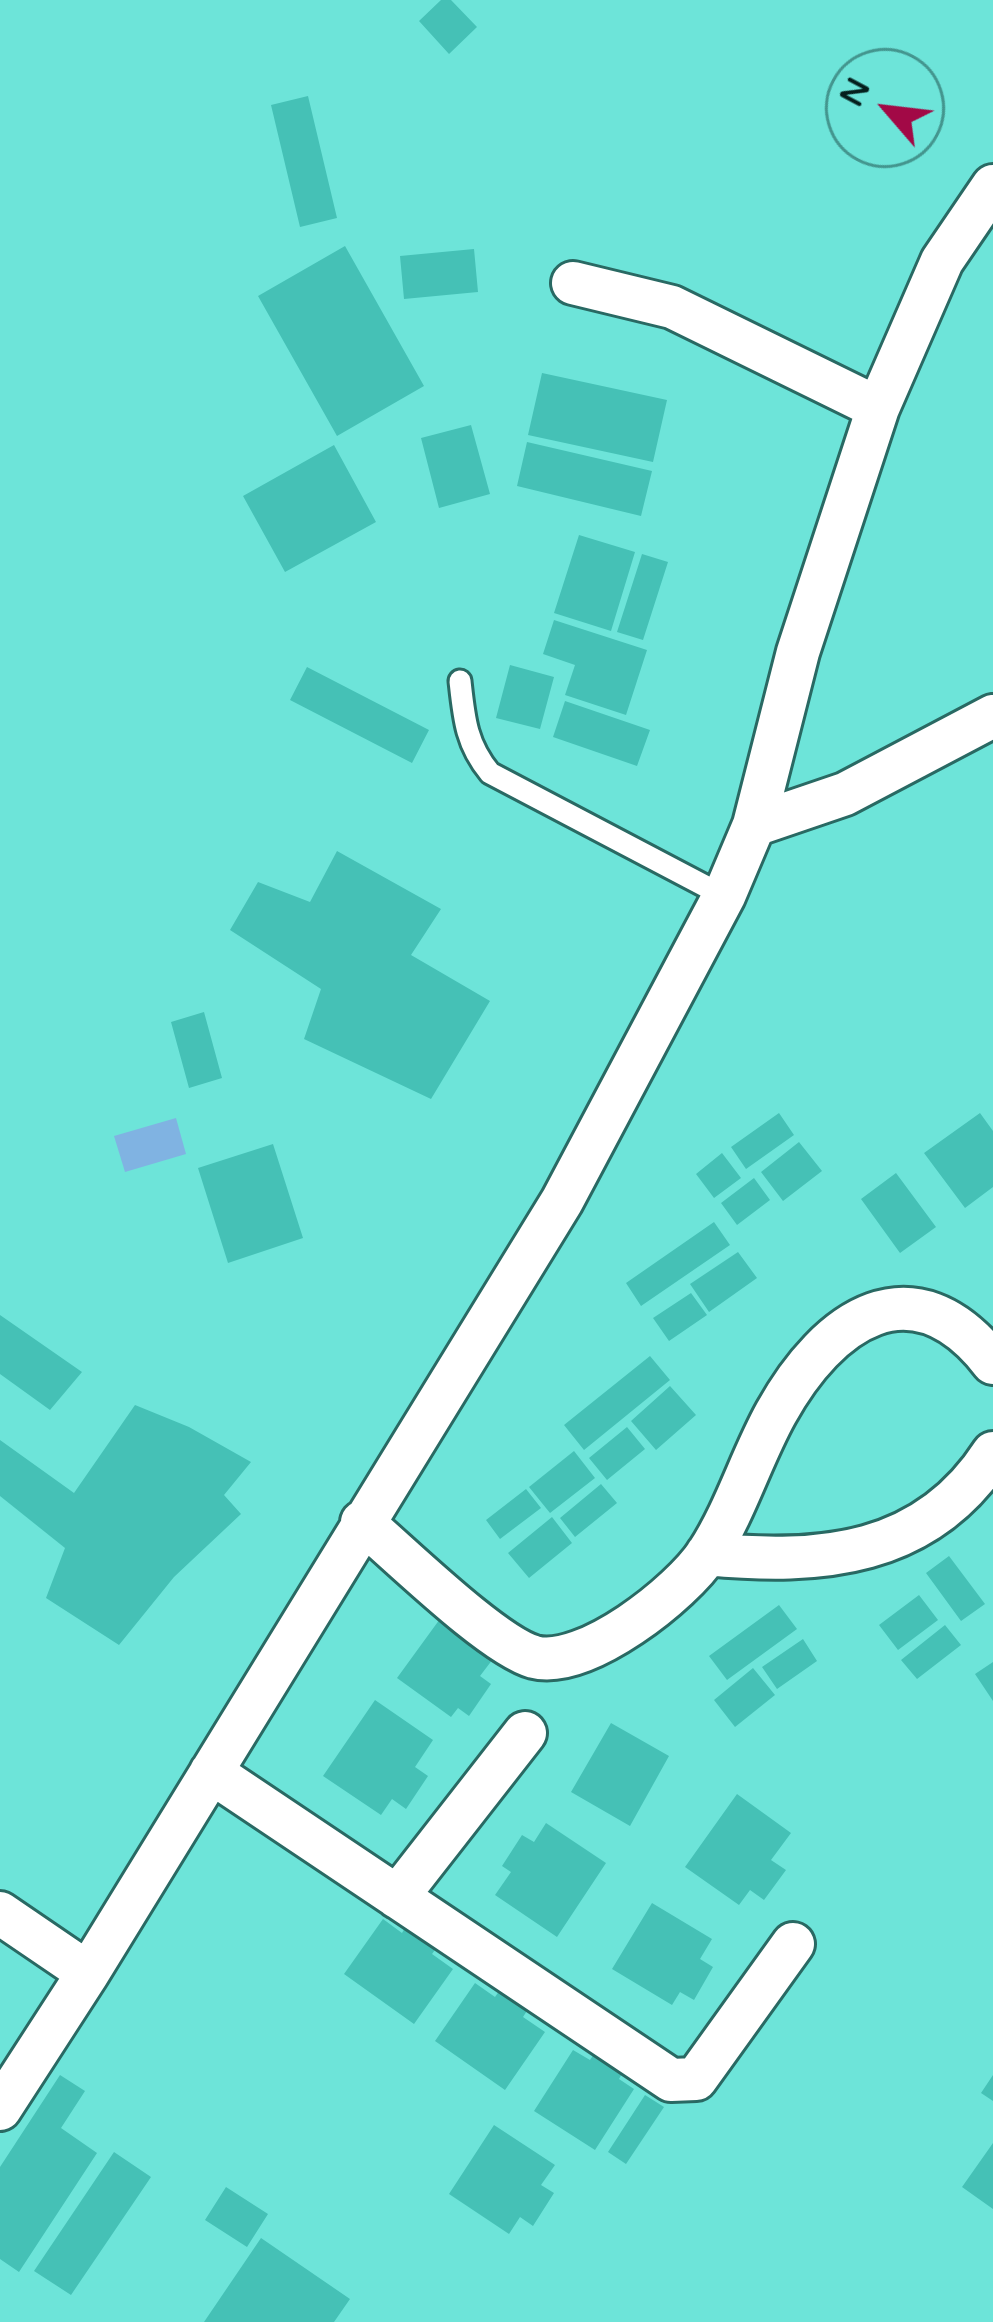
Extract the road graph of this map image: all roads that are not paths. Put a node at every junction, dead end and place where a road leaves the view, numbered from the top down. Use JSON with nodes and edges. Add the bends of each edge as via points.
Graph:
{"nodes":[{"id":1,"x":993,"y":186,"type":"edge"},
{"id":2,"x":572,"y":284,"type":"dead end"},
{"id":3,"x":878,"y":409,"type":"junction"},
{"id":4,"x":460,"y":682,"type":"dead end"},
{"id":5,"x":993,"y":716,"type":"edge"},
{"id":6,"x":754,"y":826,"type":"junction"},
{"id":7,"x":724,"y":896,"type":"junction"},
{"id":8,"x":993,"y":1363,"type":"edge"},
{"id":9,"x":993,"y":1453,"type":"edge"},
{"id":10,"x":362,"y":1522,"type":"junction"},
{"id":11,"x":707,"y":1554,"type":"junction"},
{"id":12,"x":525,"y":1733,"type":"dead end"},
{"id":13,"x":211,"y":1772,"type":"junction"},
{"id":14,"x":397,"y":1897,"type":"junction"},
{"id":15,"x":0,"y":1913,"type":"edge"},
{"id":16,"x":793,"y":1944,"type":"dead end"},
{"id":17,"x":88,"y":1972,"type":"junction"},
{"id":18,"x":0,"y":2109,"type":"edge"}],
"edges":[{"from":1,"to":3,"type":"street","via":[[942,261]]},
{"from":2,"to":3,"type":"street","via":[[672,307]]},
{"from":3,"to":6,"type":"street","via":[[798,652]]},
{"from":4,"to":7,"type":"lane","via":[[465,732],[490,773]]},
{"from":5,"to":6,"type":"street","via":[[845,794]]},
{"from":6,"to":7,"type":"street"},
{"from":7,"to":10,"type":"street","via":[[562,1201]]},
{"from":8,"to":11,"type":"street","via":[[973,1337],[924,1309],[880,1309],[845,1330],[777,1410]]},
{"from":9,"to":11,"type":"street","via":[[976,1479],[888,1544],[772,1561]]},
{"from":10,"to":11,"type":"street","via":[[501,1640],[537,1658],[610,1637]]},
{"from":10,"to":13,"type":"street"},
{"from":12,"to":14,"type":"street"},
{"from":13,"to":14,"type":"street"},
{"from":13,"to":17,"type":"street"},
{"from":14,"to":16,"type":"street","via":[[671,2080],[695,2079]]},
{"from":15,"to":17,"type":"street"},
{"from":17,"to":18,"type":"street"}]}
